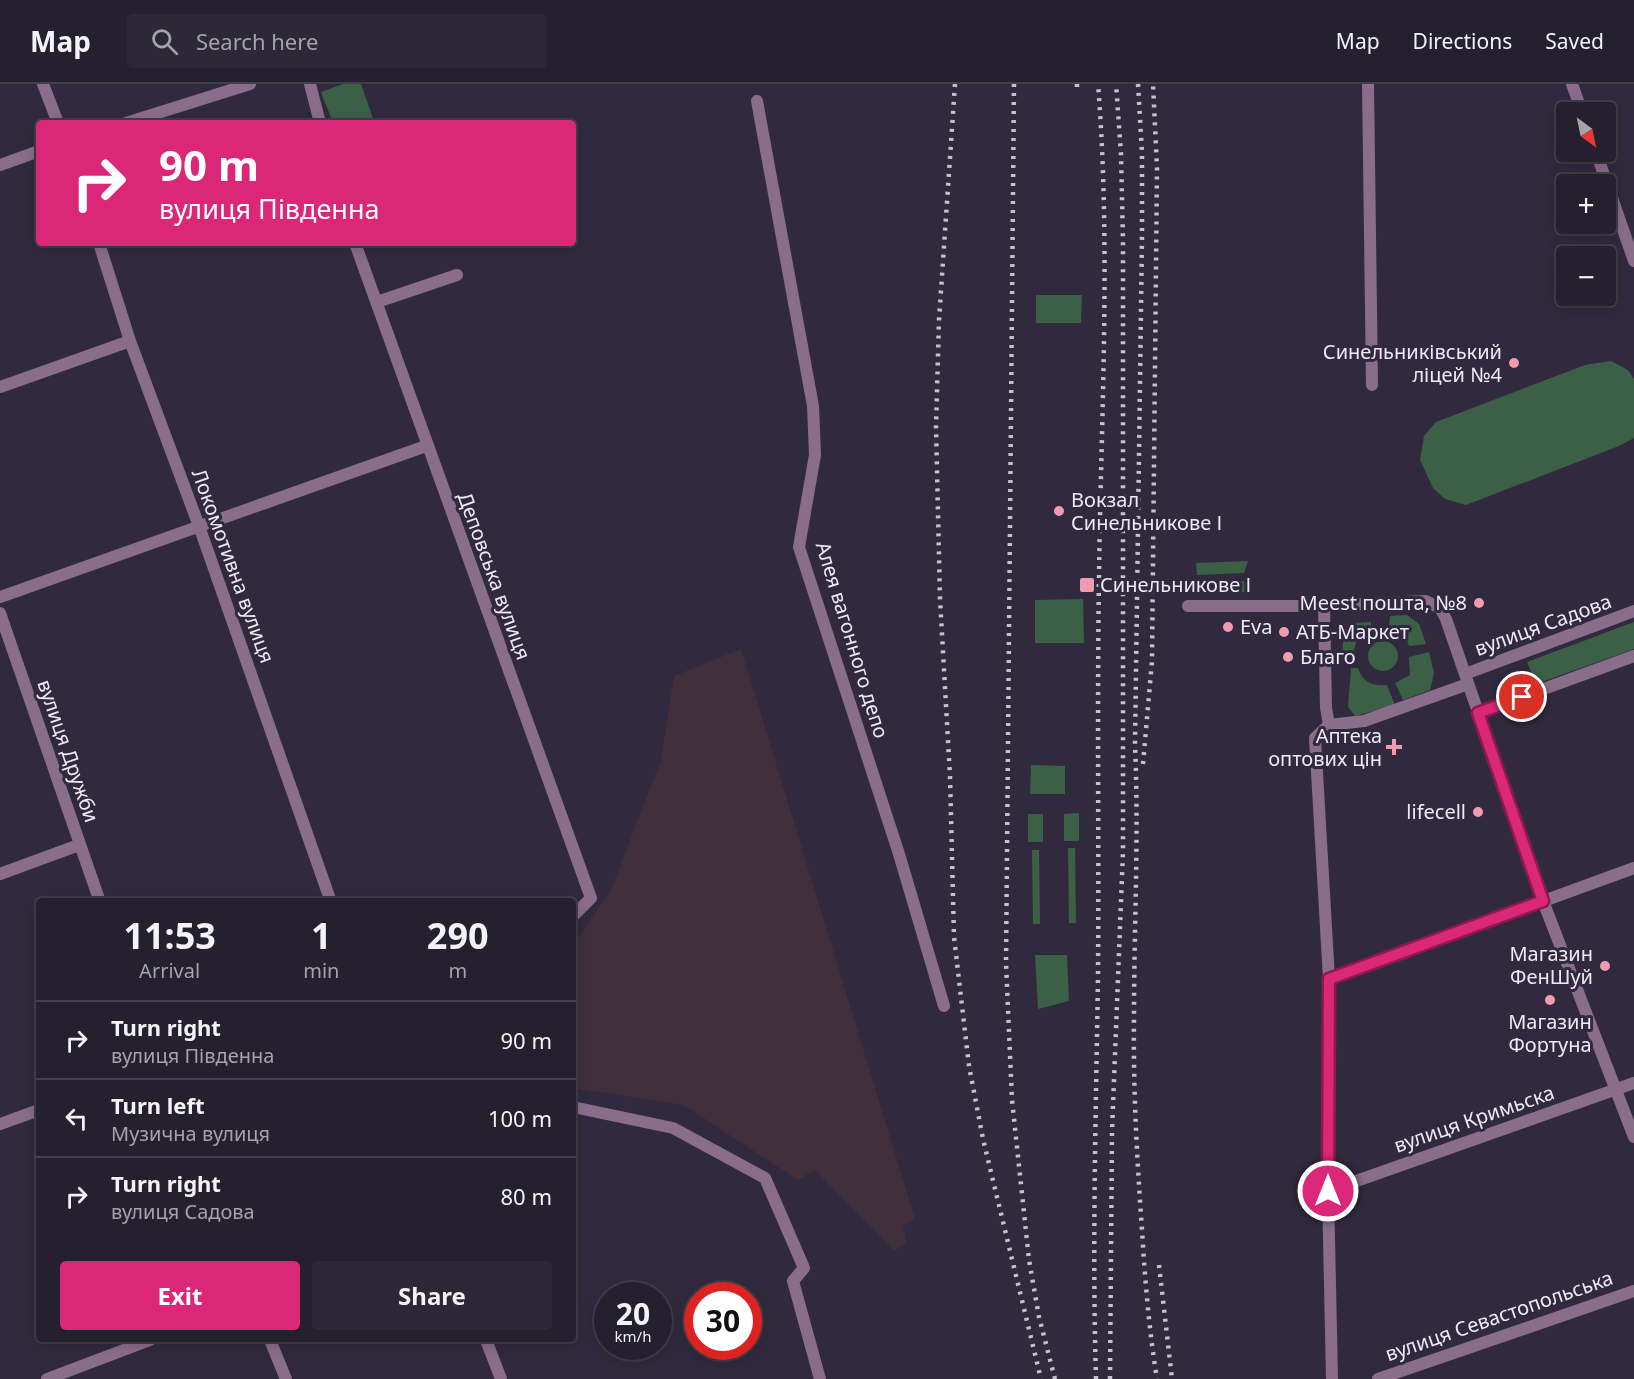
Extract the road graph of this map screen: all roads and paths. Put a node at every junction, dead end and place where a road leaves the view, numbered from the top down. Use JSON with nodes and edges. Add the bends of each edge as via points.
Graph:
{"nodes":[{"id":1,"x":43,"y":84,"type":"edge"},
{"id":2,"x":249,"y":84,"type":"edge"},
{"id":3,"x":310,"y":84,"type":"edge"},
{"id":4,"x":1368,"y":84,"type":"edge"},
{"id":5,"x":1572,"y":84,"type":"edge"},
{"id":6,"x":757,"y":101,"type":"dead end"},
{"id":7,"x":1578,"y":102,"type":"edge"},
{"id":8,"x":57,"y":120,"type":"edge"},
{"id":9,"x":135,"y":120,"type":"edge"},
{"id":10,"x":319,"y":120,"type":"edge"},
{"id":11,"x":36,"y":152,"type":"edge"},
{"id":12,"x":1600,"y":162,"type":"edge"},
{"id":13,"x":0,"y":165,"type":"edge"},
{"id":14,"x":1631,"y":243,"type":"edge"},
{"id":15,"x":100,"y":246,"type":"edge"},
{"id":16,"x":356,"y":246,"type":"edge"},
{"id":17,"x":1634,"y":261,"type":"edge"},
{"id":18,"x":457,"y":275,"type":"dead end"},
{"id":19,"x":377,"y":302,"type":"junction"},
{"id":20,"x":130,"y":340,"type":"junction"},
{"id":21,"x":1372,"y":385,"type":"dead end"},
{"id":22,"x":0,"y":387,"type":"edge"},
{"id":23,"x":426,"y":446,"type":"junction"},
{"id":24,"x":199,"y":526,"type":"junction"},
{"id":25,"x":0,"y":597,"type":"edge"},
{"id":26,"x":1188,"y":606,"type":"dead end"},
{"id":27,"x":1324,"y":606,"type":"junction"},
{"id":28,"x":1634,"y":611,"type":"edge"},
{"id":29,"x":0,"y":613,"type":"edge"},
{"id":30,"x":1634,"y":656,"type":"edge"},
{"id":31,"x":1467,"y":679,"type":"junction"},
{"id":32,"x":1478,"y":713,"type":"junction"},
{"id":33,"x":1329,"y":725,"type":"junction"},
{"id":34,"x":79,"y":845,"type":"junction"},
{"id":35,"x":1634,"y":868,"type":"edge"},
{"id":36,"x":0,"y":874,"type":"edge"},
{"id":37,"x":99,"y":898,"type":"edge"},
{"id":38,"x":330,"y":898,"type":"edge"},
{"id":39,"x":1543,"y":901,"type":"junction"},
{"id":40,"x":576,"y":913,"type":"edge"},
{"id":41,"x":1329,"y":979,"type":"junction"},
{"id":42,"x":944,"y":1006,"type":"dead end"},
{"id":43,"x":1634,"y":1083,"type":"edge"},
{"id":44,"x":1617,"y":1089,"type":"junction"},
{"id":45,"x":576,"y":1108,"type":"edge"},
{"id":46,"x":36,"y":1111,"type":"edge"},
{"id":47,"x":0,"y":1124,"type":"edge"},
{"id":48,"x":1634,"y":1137,"type":"edge"},
{"id":49,"x":1328,"y":1191,"type":"junction"},
{"id":50,"x":1634,"y":1291,"type":"edge"},
{"id":51,"x":145,"y":1342,"type":"edge"},
{"id":52,"x":271,"y":1342,"type":"edge"},
{"id":53,"x":487,"y":1342,"type":"edge"},
{"id":54,"x":47,"y":1379,"type":"edge"},
{"id":55,"x":286,"y":1379,"type":"edge"},
{"id":56,"x":501,"y":1379,"type":"edge"},
{"id":57,"x":820,"y":1379,"type":"edge"},
{"id":58,"x":1332,"y":1379,"type":"edge"},
{"id":59,"x":1378,"y":1379,"type":"edge"}],
"edges":[{"from":1,"to":8,"type":"street"},
{"from":2,"to":9,"type":"street"},
{"from":3,"to":10,"type":"street"},
{"from":4,"to":21,"type":"street"},
{"from":5,"to":7,"type":"street"},
{"from":6,"to":42,"type":"street","name":"Алея вагонного депо","via":[[813,406],[815,455],[799,547]]},
{"from":11,"to":13,"type":"street"},
{"from":12,"to":14,"type":"street"},
{"from":14,"to":17,"type":"street"},
{"from":15,"to":20,"type":"street","name":"Локомотивна вулиця"},
{"from":16,"to":19,"type":"street","name":"Деповська вулиця"},
{"from":18,"to":19,"type":"street"},
{"from":19,"to":23,"type":"street","name":"Деповська вулиця"},
{"from":20,"to":22,"type":"street"},
{"from":20,"to":24,"type":"street","name":"Локомотивна вулиця"},
{"from":23,"to":24,"type":"street"},
{"from":23,"to":40,"type":"street","name":"Деповська вулиця","via":[[591,898]]},
{"from":24,"to":25,"type":"street"},
{"from":24,"to":38,"type":"street","name":"Локомотивна вулиця"},
{"from":26,"to":27,"type":"street"},
{"from":27,"to":31,"type":"street","via":[[1426,601],[1440,608]]},
{"from":27,"to":33,"type":"street"},
{"from":28,"to":31,"type":"street","name":"вулиця Садова"},
{"from":29,"to":34,"type":"street","name":"вулиця Дружби"},
{"from":30,"to":32,"type":"street"},
{"from":31,"to":32,"type":"street"},
{"from":31,"to":33,"type":"street","name":"вулиця Садова","via":[[1364,721]]},
{"from":32,"to":39,"type":"street"},
{"from":33,"to":41,"type":"street","via":[[1315,738]]},
{"from":34,"to":36,"type":"street"},
{"from":34,"to":37,"type":"street","name":"вулиця Дружби"},
{"from":35,"to":39,"type":"street"},
{"from":39,"to":41,"type":"street"},
{"from":39,"to":44,"type":"street"},
{"from":41,"to":49,"type":"street"},
{"from":43,"to":44,"type":"street","name":"вулиця Кримьска"},
{"from":44,"to":48,"type":"street"},
{"from":44,"to":49,"type":"street","name":"вулиця Кримьска"},
{"from":45,"to":57,"type":"street","via":[[673,1128],[765,1178],[804,1268],[793,1281]]},
{"from":46,"to":47,"type":"street"},
{"from":49,"to":58,"type":"street"},
{"from":50,"to":59,"type":"street","name":"вулиця Севастопольська"},
{"from":51,"to":54,"type":"street"},
{"from":52,"to":55,"type":"street"},
{"from":53,"to":56,"type":"street"}]}
